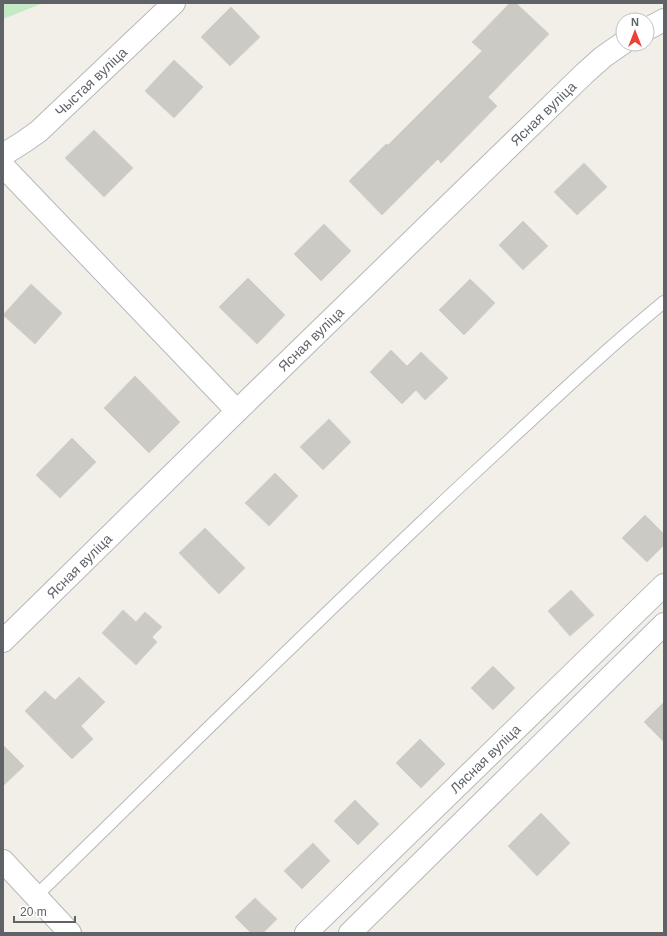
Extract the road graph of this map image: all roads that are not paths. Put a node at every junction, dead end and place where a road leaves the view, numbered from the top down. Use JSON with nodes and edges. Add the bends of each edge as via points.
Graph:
{"nodes":[{"id":1,"x":174,"y":3,"type":"edge"},
{"id":2,"x":615,"y":49,"type":"edge"},
{"id":3,"x":3,"y":154,"type":"edge"},
{"id":4,"x":3,"y":166,"type":"edge"},
{"id":5,"x":664,"y":302,"type":"edge"},
{"id":6,"x":237,"y":411,"type":"junction"},
{"id":7,"x":664,"y":585,"type":"edge"},
{"id":8,"x":664,"y":624,"type":"edge"},
{"id":9,"x":3,"y":641,"type":"edge"},
{"id":10,"x":3,"y":862,"type":"edge"},
{"id":11,"x":35,"y":897,"type":"junction"},
{"id":12,"x":70,"y":933,"type":"edge"},
{"id":13,"x":306,"y":933,"type":"edge"},
{"id":14,"x":350,"y":933,"type":"edge"}],
"edges":[{"from":1,"to":3,"type":"street","name":"Чыстая вуліца","via":[[39,131]]},
{"from":2,"to":6,"type":"street","name":"Ясная вуліца","via":[[585,73]]},
{"from":4,"to":6,"type":"street"},
{"from":5,"to":11,"type":"lane","via":[[596,361],[384,558]]},
{"from":6,"to":9,"type":"street","name":"Ясная вуліца"},
{"from":7,"to":13,"type":"street","name":"Лясная вуліца"},
{"from":8,"to":14,"type":"street","name":"Лясная вуліца"},
{"from":10,"to":11,"type":"street"},
{"from":11,"to":12,"type":"street"}]}
